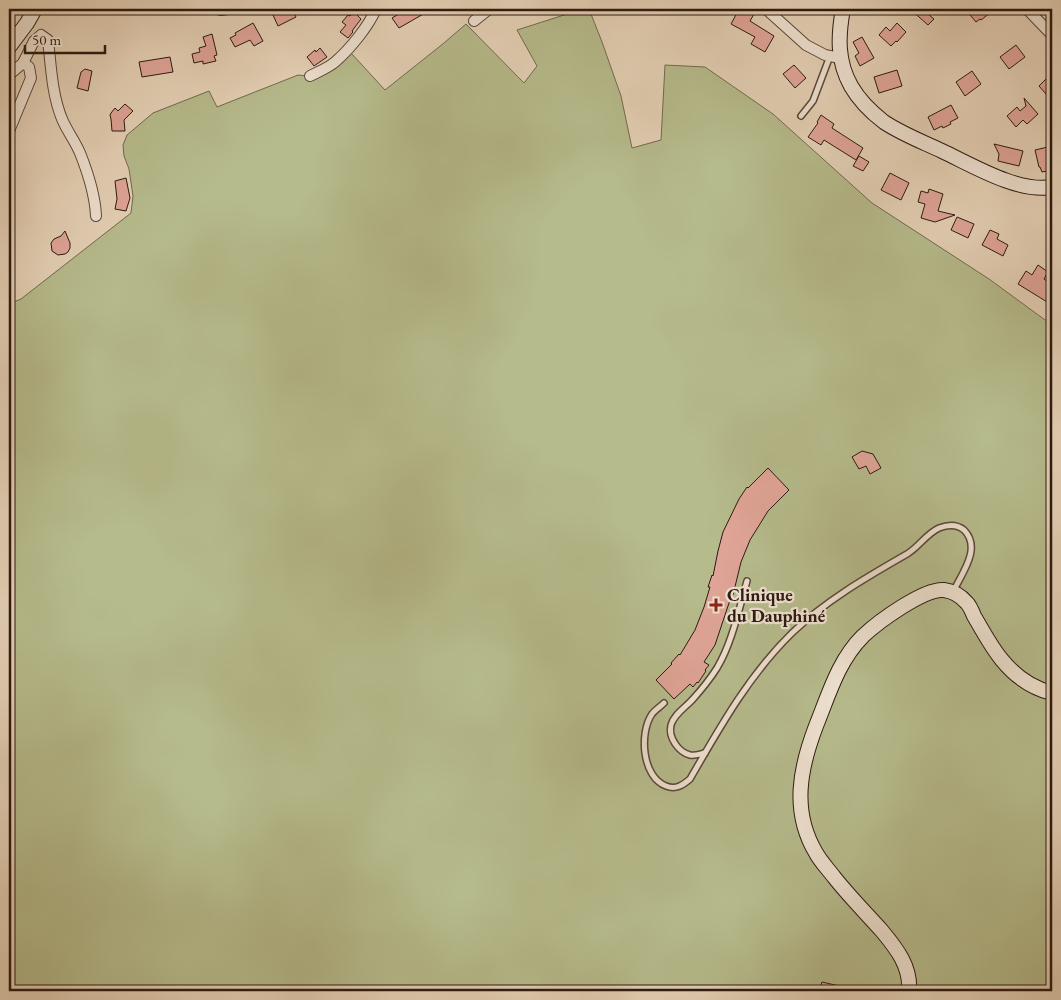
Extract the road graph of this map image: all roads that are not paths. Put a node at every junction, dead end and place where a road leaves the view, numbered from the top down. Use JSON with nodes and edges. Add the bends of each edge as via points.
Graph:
{"nodes":[{"id":1,"x":36,"y":9,"type":"edge"},
{"id":2,"x":218,"y":9,"type":"edge"},
{"id":3,"x":228,"y":9,"type":"edge"},
{"id":4,"x":376,"y":9,"type":"edge"},
{"id":5,"x":489,"y":9,"type":"edge"},
{"id":6,"x":766,"y":9,"type":"edge"},
{"id":7,"x":843,"y":9,"type":"edge"},
{"id":8,"x":1027,"y":9,"type":"edge"},
{"id":9,"x":474,"y":21,"type":"dead end"},
{"id":10,"x":1052,"y":35,"type":"edge"},
{"id":11,"x":9,"y":47,"type":"edge"},
{"id":12,"x":835,"y":57,"type":"junction"},
{"id":13,"x":23,"y":64,"type":"junction"},
{"id":14,"x":9,"y":75,"type":"edge"},
{"id":15,"x":310,"y":76,"type":"dead end"},
{"id":16,"x":801,"y":116,"type":"dead end"},
{"id":17,"x":9,"y":131,"type":"edge"},
{"id":18,"x":1052,"y":188,"type":"edge"},
{"id":19,"x":96,"y":216,"type":"dead end"},
{"id":20,"x":747,"y":581,"type":"dead end"},
{"id":21,"x":953,"y":592,"type":"junction"},
{"id":22,"x":1052,"y":693,"type":"edge"},
{"id":23,"x":664,"y":703,"type":"dead end"},
{"id":24,"x":705,"y":752,"type":"junction"},
{"id":25,"x":909,"y":991,"type":"edge"}],
"edges":[{"from":1,"to":11,"type":"main road"},
{"from":2,"to":3,"type":"street"},
{"from":4,"to":15,"type":"street","via":[[334,64]]},
{"from":5,"to":9,"type":"street"},
{"from":6,"to":12,"type":"street","via":[[806,45]]},
{"from":7,"to":12,"type":"main road"},
{"from":8,"to":10,"type":"street"},
{"from":12,"to":16,"type":"lane"},
{"from":12,"to":18,"type":"main road","via":[[858,97],[886,123],[1005,180]]},
{"from":13,"to":14,"type":"street"},
{"from":13,"to":17,"type":"street","via":[[29,67],[31,78]]},
{"from":13,"to":19,"type":"street","via":[[34,41],[41,35],[48,40],[56,100],[86,170]]},
{"from":20,"to":24,"type":"lane","via":[[716,670],[675,716],[671,727],[674,741],[683,752],[690,755]]},
{"from":21,"to":22,"type":"main road","via":[[967,603],[1011,670],[1024,681]]},
{"from":21,"to":24,"type":"lane","via":[[970,558],[972,541],[961,528],[950,525],[932,532],[910,552],[826,604],[791,634],[755,675]]},
{"from":21,"to":25,"type":"main road","via":[[938,590],[922,595],[871,629],[852,648],[830,688],[809,745],[800,789],[801,812],[814,849],[896,949],[908,974]]},
{"from":23,"to":24,"type":"lane","via":[[653,713],[645,735],[647,764],[653,777],[664,786],[679,787],[690,779]]}]}
